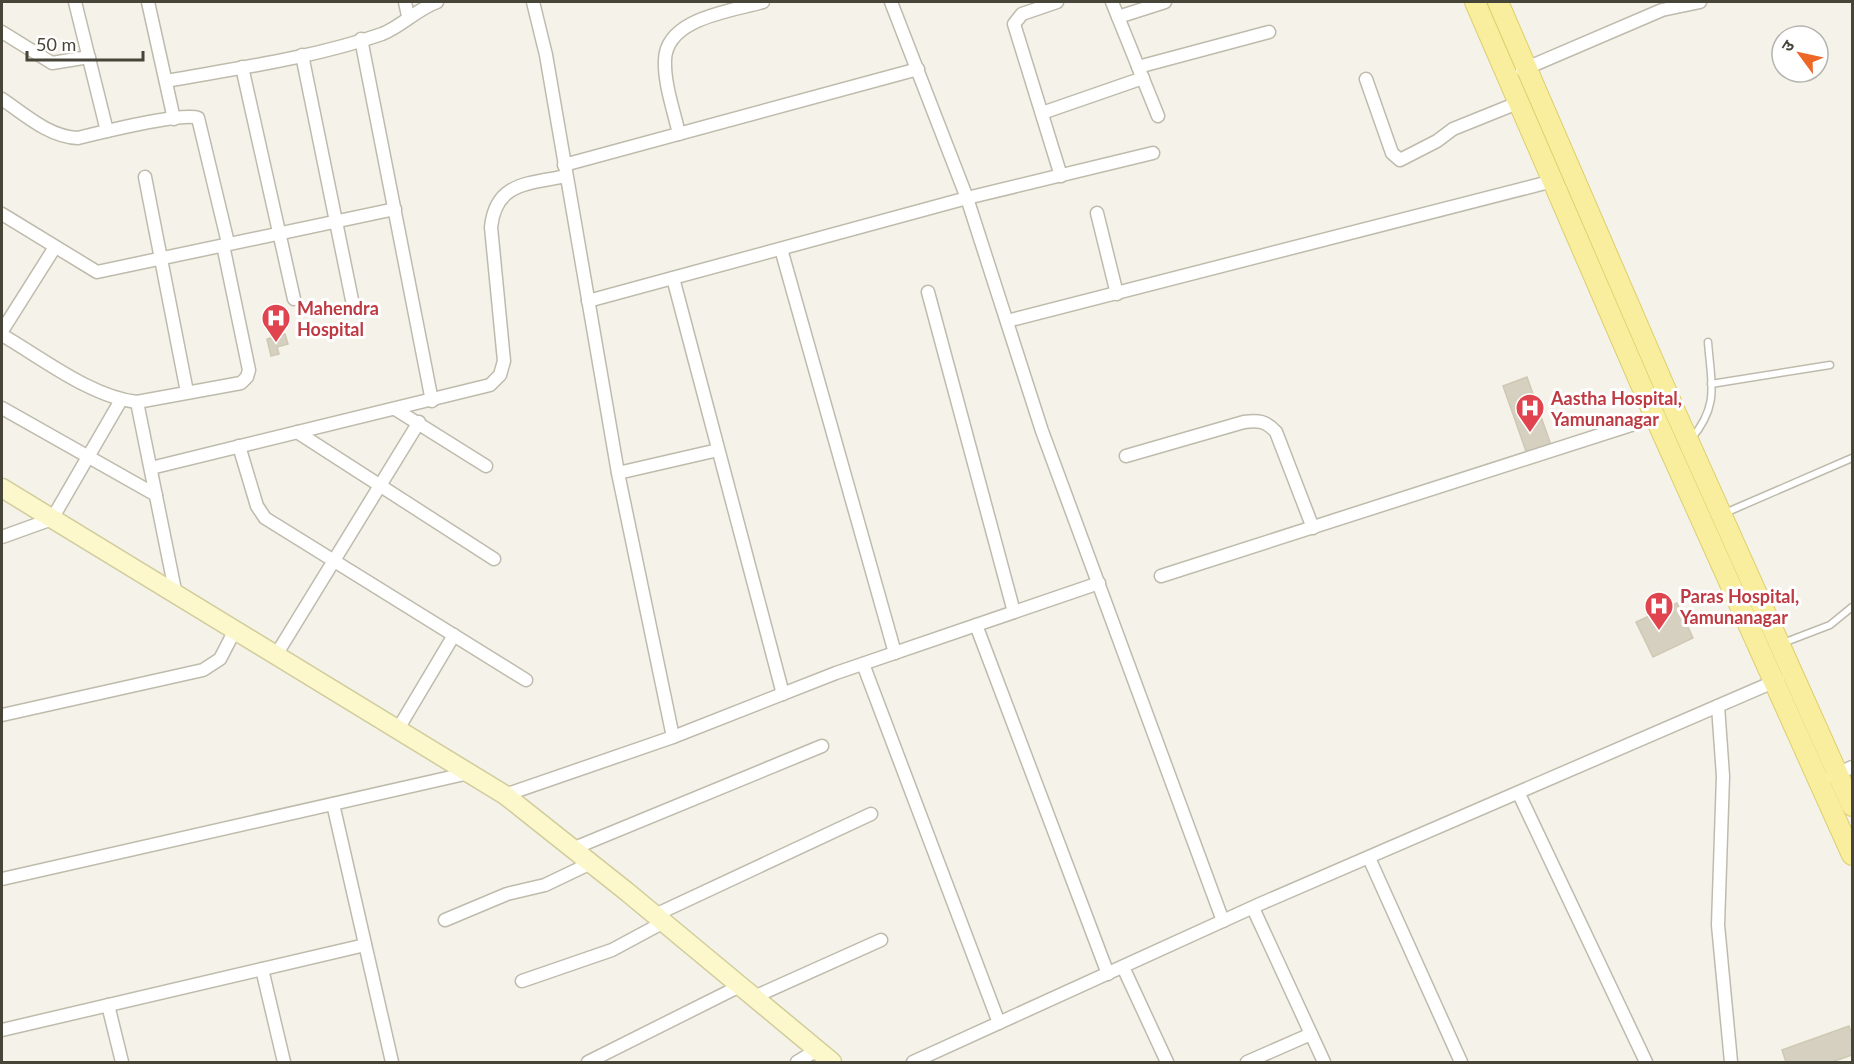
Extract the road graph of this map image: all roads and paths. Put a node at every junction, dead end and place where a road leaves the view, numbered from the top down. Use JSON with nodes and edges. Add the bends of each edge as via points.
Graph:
{"nodes":[{"id":1,"x":75,"y":2,"type":"edge"},
{"id":2,"x":148,"y":2,"type":"edge"},
{"id":3,"x":405,"y":2,"type":"edge"},
{"id":4,"x":437,"y":2,"type":"edge"},
{"id":5,"x":533,"y":2,"type":"edge"},
{"id":6,"x":763,"y":2,"type":"edge"},
{"id":7,"x":891,"y":2,"type":"edge"},
{"id":8,"x":1057,"y":2,"type":"edge"},
{"id":9,"x":1112,"y":2,"type":"edge"},
{"id":10,"x":1164,"y":2,"type":"edge"},
{"id":11,"x":1474,"y":2,"type":"edge"},
{"id":12,"x":1498,"y":2,"type":"edge"},
{"id":13,"x":1700,"y":2,"type":"edge"},
{"id":14,"x":408,"y":16,"type":"junction"},
{"id":15,"x":1118,"y":17,"type":"junction"},
{"id":16,"x":2,"y":32,"type":"edge"},
{"id":17,"x":1269,"y":32,"type":"dead end"},
{"id":18,"x":361,"y":39,"type":"junction"},
{"id":19,"x":302,"y":55,"type":"junction"},
{"id":20,"x":89,"y":57,"type":"junction"},
{"id":21,"x":242,"y":68,"type":"junction"},
{"id":22,"x":1528,"y":68,"type":"junction"},
{"id":23,"x":918,"y":69,"type":"junction"},
{"id":24,"x":1140,"y":73,"type":"junction"},
{"id":25,"x":1509,"y":76,"type":"junction"},
{"id":26,"x":1366,"y":79,"type":"dead end"},
{"id":27,"x":166,"y":81,"type":"junction"},
{"id":28,"x":2,"y":99,"type":"edge"},
{"id":29,"x":1520,"y":102,"type":"junction"},
{"id":30,"x":1042,"y":113,"type":"junction"},
{"id":31,"x":1158,"y":116,"type":"dead end"},
{"id":32,"x":174,"y":119,"type":"junction"},
{"id":33,"x":107,"y":131,"type":"junction"},
{"id":34,"x":679,"y":134,"type":"junction"},
{"id":35,"x":1153,"y":153,"type":"dead end"},
{"id":36,"x":565,"y":170,"type":"junction"},
{"id":37,"x":1062,"y":176,"type":"junction"},
{"id":38,"x":145,"y":177,"type":"dead end"},
{"id":39,"x":1553,"y":181,"type":"junction"},
{"id":40,"x":967,"y":198,"type":"junction"},
{"id":41,"x":395,"y":209,"type":"junction"},
{"id":42,"x":1096,"y":213,"type":"dead end"},
{"id":43,"x":2,"y":214,"type":"edge"},
{"id":44,"x":335,"y":220,"type":"junction"},
{"id":45,"x":279,"y":232,"type":"junction"},
{"id":46,"x":225,"y":244,"type":"junction"},
{"id":47,"x":55,"y":247,"type":"junction"},
{"id":48,"x":781,"y":249,"type":"junction"},
{"id":49,"x":162,"y":258,"type":"junction"},
{"id":50,"x":673,"y":278,"type":"junction"},
{"id":51,"x":928,"y":292,"type":"dead end"},
{"id":52,"x":1117,"y":294,"type":"junction"},
{"id":53,"x":294,"y":300,"type":"dead end"},
{"id":54,"x":352,"y":300,"type":"dead end"},
{"id":55,"x":588,"y":301,"type":"junction"},
{"id":56,"x":1007,"y":321,"type":"junction"},
{"id":57,"x":2,"y":333,"type":"edge"},
{"id":58,"x":1708,"y":342,"type":"dead end"},
{"id":59,"x":1830,"y":365,"type":"dead end"},
{"id":60,"x":1711,"y":384,"type":"junction"},
{"id":61,"x":187,"y":392,"type":"junction"},
{"id":62,"x":121,"y":400,"type":"junction"},
{"id":63,"x":432,"y":401,"type":"junction"},
{"id":64,"x":137,"y":402,"type":"junction"},
{"id":65,"x":2,"y":408,"type":"edge"},
{"id":66,"x":395,"y":409,"type":"junction"},
{"id":67,"x":1675,"y":411,"type":"junction"},
{"id":68,"x":1655,"y":417,"type":"junction"},
{"id":69,"x":418,"y":422,"type":"junction"},
{"id":70,"x":297,"y":432,"type":"junction"},
{"id":71,"x":1689,"y":442,"type":"junction"},
{"id":72,"x":239,"y":446,"type":"junction"},
{"id":73,"x":718,"y":450,"type":"junction"},
{"id":74,"x":88,"y":456,"type":"junction"},
{"id":75,"x":1126,"y":456,"type":"dead end"},
{"id":76,"x":1852,"y":458,"type":"edge"},
{"id":77,"x":486,"y":466,"type":"dead end"},
{"id":78,"x":151,"y":468,"type":"junction"},
{"id":79,"x":618,"y":473,"type":"junction"},
{"id":80,"x":379,"y":484,"type":"junction"},
{"id":81,"x":2,"y":488,"type":"edge"},
{"id":82,"x":156,"y":495,"type":"junction"},
{"id":83,"x":1722,"y":515,"type":"junction"},
{"id":84,"x":52,"y":519,"type":"junction"},
{"id":85,"x":1313,"y":528,"type":"junction"},
{"id":86,"x":2,"y":537,"type":"edge"},
{"id":87,"x":494,"y":559,"type":"dead end"},
{"id":88,"x":333,"y":561,"type":"junction"},
{"id":89,"x":1161,"y":576,"type":"dead end"},
{"id":90,"x":1099,"y":583,"type":"junction"},
{"id":91,"x":176,"y":595,"type":"junction"},
{"id":92,"x":1852,"y":607,"type":"edge"},
{"id":93,"x":1014,"y":612,"type":"junction"},
{"id":94,"x":976,"y":625,"type":"junction"},
{"id":95,"x":235,"y":630,"type":"junction"},
{"id":96,"x":454,"y":635,"type":"junction"},
{"id":97,"x":1780,"y":644,"type":"junction"},
{"id":98,"x":895,"y":653,"type":"junction"},
{"id":99,"x":276,"y":655,"type":"junction"},
{"id":100,"x":863,"y":664,"type":"junction"},
{"id":101,"x":1793,"y":674,"type":"junction"},
{"id":102,"x":526,"y":680,"type":"dead end"},
{"id":103,"x":1775,"y":681,"type":"junction"},
{"id":104,"x":783,"y":694,"type":"junction"},
{"id":105,"x":1718,"y":706,"type":"junction"},
{"id":106,"x":2,"y":715,"type":"edge"},
{"id":107,"x":398,"y":729,"type":"junction"},
{"id":108,"x":673,"y":737,"type":"junction"},
{"id":109,"x":822,"y":746,"type":"dead end"},
{"id":110,"x":1845,"y":770,"type":"edge"},
{"id":111,"x":469,"y":773,"type":"junction"},
{"id":112,"x":1819,"y":781,"type":"junction"},
{"id":113,"x":1519,"y":794,"type":"junction"},
{"id":114,"x":505,"y":795,"type":"junction"},
{"id":115,"x":333,"y":804,"type":"junction"},
{"id":116,"x":1852,"y":806,"type":"edge"},
{"id":117,"x":871,"y":813,"type":"dead end"},
{"id":118,"x":572,"y":849,"type":"junction"},
{"id":119,"x":1852,"y":855,"type":"edge"},
{"id":120,"x":1368,"y":858,"type":"junction"},
{"id":121,"x":591,"y":863,"type":"junction"},
{"id":122,"x":2,"y":879,"type":"edge"},
{"id":123,"x":1253,"y":908,"type":"junction"},
{"id":124,"x":659,"y":919,"type":"junction"},
{"id":125,"x":445,"y":920,"type":"dead end"},
{"id":126,"x":1224,"y":921,"type":"junction"},
{"id":127,"x":881,"y":940,"type":"dead end"},
{"id":128,"x":365,"y":945,"type":"junction"},
{"id":129,"x":1123,"y":967,"type":"junction"},
{"id":130,"x":262,"y":969,"type":"junction"},
{"id":131,"x":1108,"y":974,"type":"junction"},
{"id":132,"x":522,"y":981,"type":"dead end"},
{"id":133,"x":747,"y":992,"type":"junction"},
{"id":134,"x":108,"y":1005,"type":"junction"},
{"id":135,"x":999,"y":1023,"type":"junction"},
{"id":136,"x":2,"y":1030,"type":"edge"},
{"id":137,"x":1311,"y":1034,"type":"junction"},
{"id":138,"x":817,"y":1050,"type":"junction"},
{"id":139,"x":122,"y":1062,"type":"edge"},
{"id":140,"x":284,"y":1062,"type":"edge"},
{"id":141,"x":392,"y":1062,"type":"edge"},
{"id":142,"x":588,"y":1062,"type":"edge"},
{"id":143,"x":797,"y":1062,"type":"edge"},
{"id":144,"x":832,"y":1062,"type":"edge"},
{"id":145,"x":913,"y":1062,"type":"edge"},
{"id":146,"x":1167,"y":1062,"type":"edge"},
{"id":147,"x":1247,"y":1062,"type":"edge"},
{"id":148,"x":1324,"y":1062,"type":"edge"},
{"id":149,"x":1461,"y":1062,"type":"edge"},
{"id":150,"x":1646,"y":1062,"type":"edge"},
{"id":151,"x":1731,"y":1062,"type":"edge"}],
"edges":[{"from":1,"to":20,"type":"street"},
{"from":2,"to":27,"type":"street"},
{"from":3,"to":14,"type":"street"},
{"from":4,"to":14,"type":"street"},
{"from":5,"to":36,"type":"street"},
{"from":6,"to":34,"type":"street","via":[[694,23],[677,32],[667,47],[667,77]]},
{"from":7,"to":23,"type":"street"},
{"from":8,"to":30,"type":"street","via":[[1022,14],[1014,24]]},
{"from":9,"to":15,"type":"street"},
{"from":10,"to":15,"type":"street"},
{"from":11,"to":25,"type":"main road"},
{"from":12,"to":22,"type":"main road"},
{"from":13,"to":22,"type":"street","via":[[1662,10]]},
{"from":14,"to":18,"type":"street","via":[[384,33]]},
{"from":15,"to":24,"type":"street"},
{"from":16,"to":20,"type":"street","via":[[52,63]]},
{"from":17,"to":24,"type":"street"},
{"from":18,"to":19,"type":"street"},
{"from":18,"to":41,"type":"street"},
{"from":19,"to":21,"type":"street"},
{"from":19,"to":44,"type":"street"},
{"from":20,"to":33,"type":"street"},
{"from":21,"to":27,"type":"street"},
{"from":21,"to":45,"type":"street"},
{"from":22,"to":25,"type":"street"},
{"from":22,"to":67,"type":"main road"},
{"from":23,"to":34,"type":"street"},
{"from":23,"to":40,"type":"street"},
{"from":24,"to":30,"type":"street"},
{"from":24,"to":31,"type":"street"},
{"from":25,"to":29,"type":"main road"},
{"from":26,"to":29,"type":"street","via":[[1392,153],[1400,160],[1453,129]]},
{"from":27,"to":32,"type":"street"},
{"from":28,"to":33,"type":"street","via":[[67,137]]},
{"from":29,"to":39,"type":"main road"},
{"from":30,"to":37,"type":"street"},
{"from":32,"to":33,"type":"street"},
{"from":32,"to":46,"type":"street","via":[[194,116],[201,122]]},
{"from":34,"to":36,"type":"street"},
{"from":35,"to":37,"type":"street"},
{"from":36,"to":55,"type":"street"},
{"from":36,"to":63,"type":"street","via":[[513,188],[500,197],[492,211],[490,228],[504,361],[500,375],[490,385]]},
{"from":37,"to":40,"type":"street"},
{"from":38,"to":49,"type":"street"},
{"from":39,"to":52,"type":"street"},
{"from":39,"to":68,"type":"main road"},
{"from":40,"to":48,"type":"street"},
{"from":40,"to":56,"type":"street"},
{"from":41,"to":44,"type":"street"},
{"from":41,"to":63,"type":"street"},
{"from":42,"to":52,"type":"street"},
{"from":43,"to":47,"type":"street"},
{"from":44,"to":45,"type":"street"},
{"from":44,"to":54,"type":"street"},
{"from":45,"to":46,"type":"street"},
{"from":45,"to":53,"type":"street"},
{"from":46,"to":49,"type":"street"},
{"from":46,"to":61,"type":"street","via":[[249,370],[241,383]]},
{"from":47,"to":49,"type":"street","via":[[97,272]]},
{"from":47,"to":57,"type":"street"},
{"from":48,"to":50,"type":"street"},
{"from":48,"to":98,"type":"street"},
{"from":49,"to":61,"type":"street"},
{"from":50,"to":55,"type":"street"},
{"from":50,"to":73,"type":"street"},
{"from":51,"to":93,"type":"street"},
{"from":52,"to":56,"type":"street"},
{"from":55,"to":79,"type":"street"},
{"from":56,"to":90,"type":"street","via":[[1042,431]]},
{"from":57,"to":62,"type":"street","via":[[100,392]]},
{"from":58,"to":60,"type":"lane"},
{"from":59,"to":60,"type":"lane"},
{"from":60,"to":71,"type":"lane","via":[[1710,412]]},
{"from":61,"to":64,"type":"street"},
{"from":62,"to":64,"type":"street"},
{"from":62,"to":74,"type":"street"},
{"from":63,"to":66,"type":"street"},
{"from":64,"to":78,"type":"street"},
{"from":65,"to":74,"type":"street"},
{"from":66,"to":69,"type":"street"},
{"from":66,"to":70,"type":"street"},
{"from":67,"to":68,"type":"street"},
{"from":67,"to":71,"type":"main road"},
{"from":68,"to":85,"type":"street"},
{"from":68,"to":103,"type":"main road"},
{"from":69,"to":77,"type":"street"},
{"from":69,"to":80,"type":"street"},
{"from":70,"to":72,"type":"street"},
{"from":70,"to":80,"type":"street"},
{"from":71,"to":83,"type":"main road"},
{"from":72,"to":78,"type":"street"},
{"from":72,"to":88,"type":"street","via":[[265,518]]},
{"from":73,"to":79,"type":"street"},
{"from":73,"to":104,"type":"street"},
{"from":74,"to":82,"type":"street"},
{"from":74,"to":84,"type":"street"},
{"from":75,"to":85,"type":"street","via":[[1244,422],[1258,420],[1269,424],[1276,432]]},
{"from":76,"to":83,"type":"lane"},
{"from":78,"to":82,"type":"street"},
{"from":79,"to":108,"type":"street"},
{"from":80,"to":87,"type":"street"},
{"from":80,"to":88,"type":"street"},
{"from":81,"to":84,"type":"street"},
{"from":82,"to":91,"type":"street"},
{"from":83,"to":97,"type":"main road"},
{"from":84,"to":86,"type":"street"},
{"from":84,"to":91,"type":"street"},
{"from":85,"to":89,"type":"street"},
{"from":88,"to":96,"type":"street"},
{"from":88,"to":99,"type":"street"},
{"from":90,"to":93,"type":"street"},
{"from":90,"to":126,"type":"street"},
{"from":91,"to":95,"type":"street"},
{"from":92,"to":97,"type":"lane","via":[[1830,625]]},
{"from":93,"to":94,"type":"street"},
{"from":94,"to":98,"type":"street"},
{"from":94,"to":131,"type":"street"},
{"from":95,"to":99,"type":"street"},
{"from":95,"to":106,"type":"street","via":[[220,659],[203,670]]},
{"from":96,"to":102,"type":"street"},
{"from":96,"to":107,"type":"street"},
{"from":97,"to":101,"type":"main road"},
{"from":98,"to":100,"type":"street"},
{"from":99,"to":107,"type":"street"},
{"from":100,"to":104,"type":"street"},
{"from":100,"to":135,"type":"street"},
{"from":101,"to":103,"type":"street"},
{"from":101,"to":110,"type":"main road"},
{"from":103,"to":105,"type":"street"},
{"from":103,"to":112,"type":"main road"},
{"from":104,"to":108,"type":"street"},
{"from":105,"to":113,"type":"street"},
{"from":105,"to":151,"type":"street","via":[[1724,776],[1718,925]]},
{"from":107,"to":111,"type":"street"},
{"from":108,"to":114,"type":"street"},
{"from":109,"to":118,"type":"street"},
{"from":110,"to":112,"type":"street"},
{"from":110,"to":116,"type":"main road"},
{"from":111,"to":114,"type":"street"},
{"from":111,"to":115,"type":"street"},
{"from":112,"to":119,"type":"main road"},
{"from":113,"to":120,"type":"street"},
{"from":113,"to":150,"type":"street"},
{"from":114,"to":118,"type":"street"},
{"from":115,"to":122,"type":"street"},
{"from":115,"to":128,"type":"street"},
{"from":117,"to":124,"type":"street"},
{"from":118,"to":121,"type":"street"},
{"from":120,"to":123,"type":"street"},
{"from":120,"to":149,"type":"street"},
{"from":121,"to":124,"type":"street"},
{"from":121,"to":125,"type":"street","via":[[545,885],[507,894]]},
{"from":123,"to":126,"type":"street"},
{"from":123,"to":137,"type":"street"},
{"from":124,"to":132,"type":"street","via":[[612,950]]},
{"from":124,"to":133,"type":"street"},
{"from":126,"to":129,"type":"street"},
{"from":127,"to":133,"type":"street"},
{"from":128,"to":130,"type":"street"},
{"from":128,"to":141,"type":"street"},
{"from":129,"to":131,"type":"street"},
{"from":129,"to":146,"type":"street"},
{"from":130,"to":134,"type":"street"},
{"from":130,"to":140,"type":"street"},
{"from":131,"to":135,"type":"street"},
{"from":133,"to":138,"type":"street"},
{"from":133,"to":142,"type":"street"},
{"from":134,"to":136,"type":"street"},
{"from":134,"to":139,"type":"street"},
{"from":135,"to":145,"type":"street"},
{"from":137,"to":147,"type":"street"},
{"from":137,"to":148,"type":"street"},
{"from":138,"to":143,"type":"street"},
{"from":138,"to":144,"type":"street"}]}
